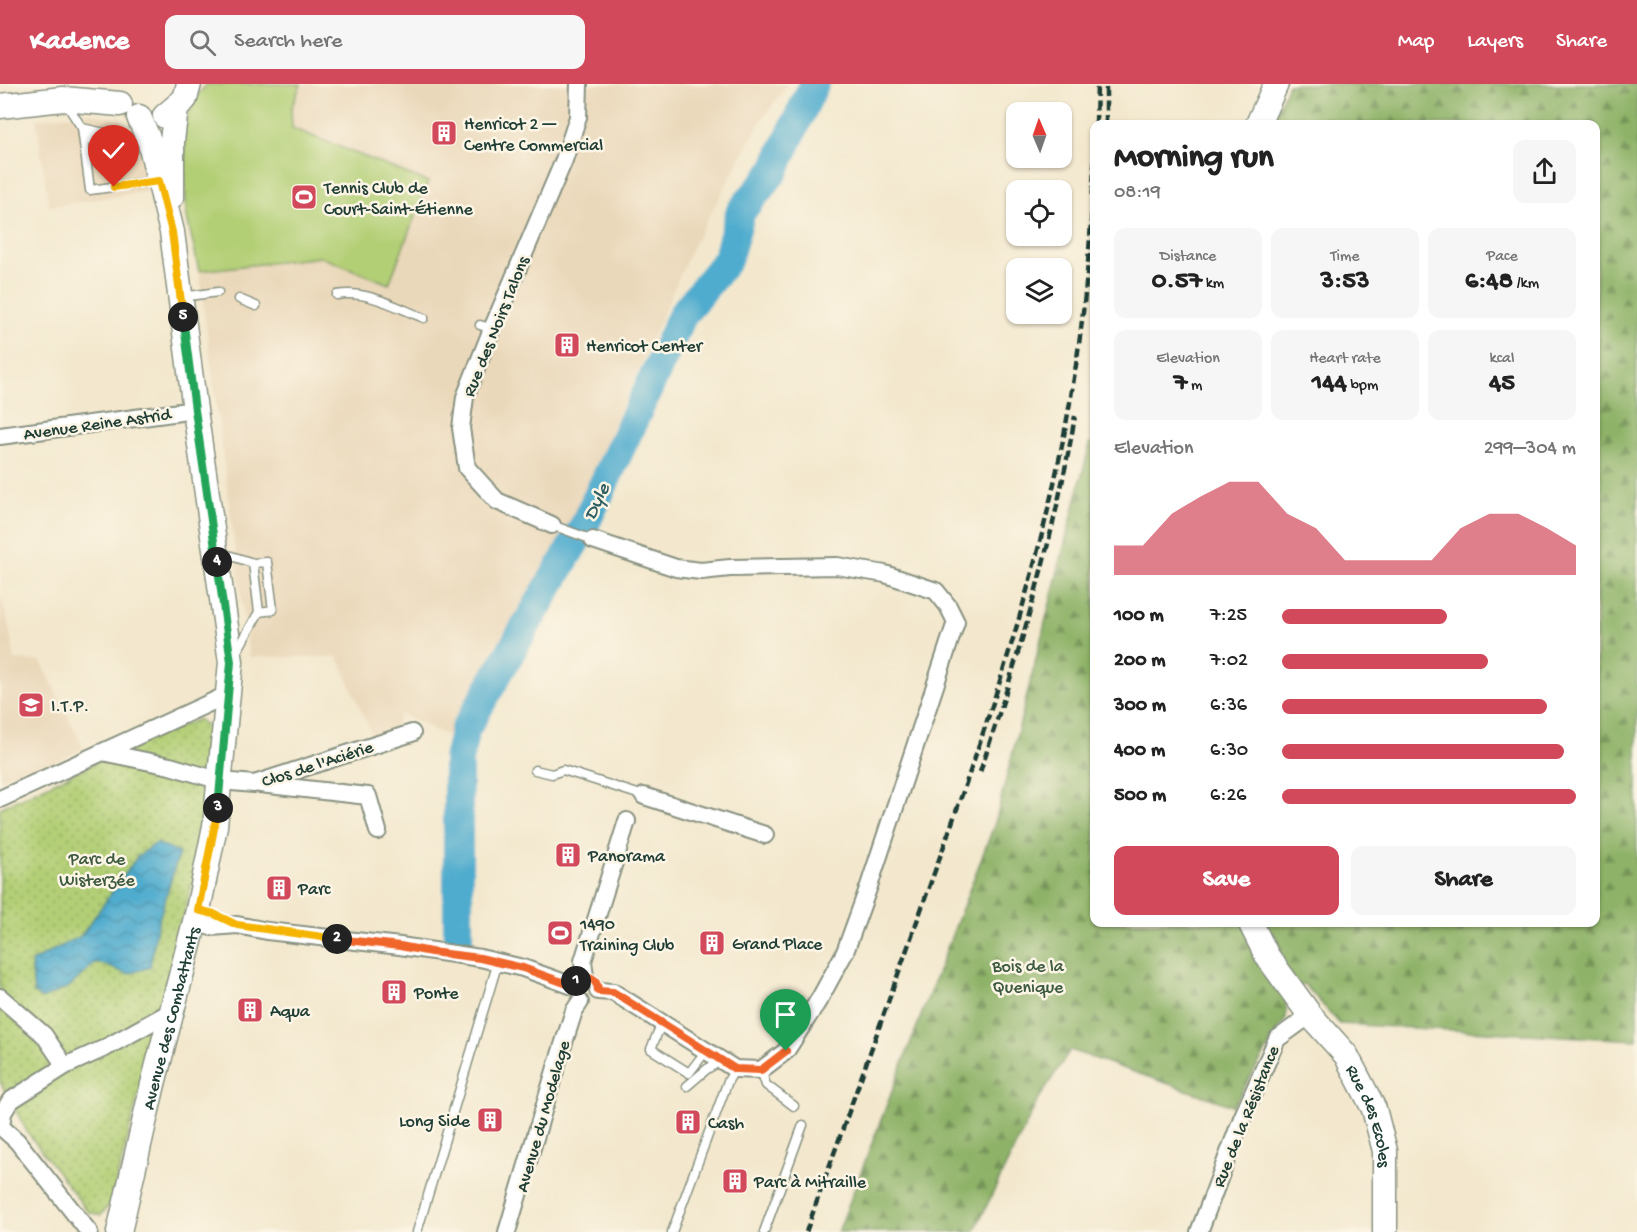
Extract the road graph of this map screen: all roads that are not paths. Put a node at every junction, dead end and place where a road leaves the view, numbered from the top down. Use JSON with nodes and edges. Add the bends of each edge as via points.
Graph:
{"nodes":[{"id":1,"x":579,"y":84,"type":"edge"},
{"id":2,"x":1276,"y":84,"type":"edge"},
{"id":3,"x":190,"y":85,"type":"edge"},
{"id":4,"x":56,"y":89,"type":"edge"},
{"id":5,"x":0,"y":95,"type":"edge"},
{"id":6,"x":124,"y":102,"type":"edge"},
{"id":7,"x":0,"y":106,"type":"edge"},
{"id":8,"x":176,"y":108,"type":"junction"},
{"id":9,"x":1260,"y":120,"type":"edge"},
{"id":10,"x":82,"y":128,"type":"junction"},
{"id":11,"x":108,"y":141,"type":"dead end"},
{"id":12,"x":93,"y":143,"type":"dead end"},
{"id":13,"x":124,"y":144,"type":"dead end"},
{"id":14,"x":127,"y":182,"type":"junction"},
{"id":15,"x":172,"y":232,"type":"junction"},
{"id":16,"x":218,"y":292,"type":"dead end"},
{"id":17,"x":337,"y":295,"type":"dead end"},
{"id":18,"x":181,"y":297,"type":"junction"},
{"id":19,"x":238,"y":299,"type":"dead end"},
{"id":20,"x":256,"y":306,"type":"dead end"},
{"id":21,"x":424,"y":318,"type":"dead end"},
{"id":22,"x":195,"y":410,"type":"junction"},
{"id":23,"x":0,"y":436,"type":"edge"},
{"id":24,"x":552,"y":525,"type":"joint"},
{"id":25,"x":593,"y":540,"type":"joint"},
{"id":26,"x":216,"y":551,"type":"junction"},
{"id":27,"x":253,"y":563,"type":"junction"},
{"id":28,"x":259,"y":612,"type":"junction"},
{"id":29,"x":231,"y":662,"type":"junction"},
{"id":30,"x":229,"y":694,"type":"junction"},
{"id":31,"x":412,"y":733,"type":"dead end"},
{"id":32,"x":102,"y":752,"type":"junction"},
{"id":33,"x":535,"y":770,"type":"dead end"},
{"id":34,"x":221,"y":781,"type":"junction"},
{"id":35,"x":254,"y":784,"type":"junction"},
{"id":36,"x":644,"y":796,"type":"joint"},
{"id":37,"x":4,"y":798,"type":"edge"},
{"id":38,"x":627,"y":821,"type":"dead end"},
{"id":39,"x":378,"y":831,"type":"dead end"},
{"id":40,"x":765,"y":835,"type":"dead end"},
{"id":41,"x":196,"y":916,"type":"junction"},
{"id":42,"x":1252,"y":927,"type":"edge"},
{"id":43,"x":498,"y":962,"type":"junction"},
{"id":44,"x":579,"y":988,"type":"junction"},
{"id":45,"x":0,"y":998,"type":"edge"},
{"id":46,"x":172,"y":1011,"type":"junction"},
{"id":47,"x":1310,"y":1015,"type":"junction"},
{"id":48,"x":662,"y":1022,"type":"junction"},
{"id":49,"x":706,"y":1051,"type":"junction"},
{"id":50,"x":728,"y":1065,"type":"junction"},
{"id":51,"x":65,"y":1066,"type":"junction"},
{"id":52,"x":761,"y":1070,"type":"junction"},
{"id":53,"x":687,"y":1086,"type":"dead end"},
{"id":54,"x":5,"y":1098,"type":"edge"},
{"id":55,"x":794,"y":1106,"type":"dead end"},
{"id":56,"x":803,"y":1125,"type":"dead end"},
{"id":57,"x":0,"y":1126,"type":"edge"},
{"id":58,"x":90,"y":1232,"type":"edge"},
{"id":59,"x":119,"y":1232,"type":"edge"},
{"id":60,"x":417,"y":1232,"type":"edge"},
{"id":61,"x":507,"y":1232,"type":"edge"},
{"id":62,"x":672,"y":1232,"type":"edge"},
{"id":63,"x":764,"y":1232,"type":"edge"},
{"id":64,"x":1199,"y":1232,"type":"edge"},
{"id":65,"x":1385,"y":1232,"type":"edge"}],
"edges":[{"from":1,"to":24,"type":"street","name":"Rue des Noirs Talons","via":[[578,117],[564,160],[486,327],[465,397],[461,428],[467,468],[497,501]]},
{"from":2,"to":9,"type":"main road"},
{"from":3,"to":8,"type":"main road","via":[[185,99]]},
{"from":4,"to":5,"type":"main road"},
{"from":4,"to":6,"type":"main road"},
{"from":4,"to":7,"type":"main road"},
{"from":4,"to":10,"type":"lane"},
{"from":6,"to":8,"type":"main road","via":[[152,119]]},
{"from":6,"to":14,"type":"main road","name":"Avenue des Combattants","via":[[150,143]]},
{"from":8,"to":15,"type":"main road","name":"Avenue des Combattants"},
{"from":10,"to":11,"type":"lane"},
{"from":10,"to":12,"type":"lane"},
{"from":10,"to":13,"type":"lane","via":[[123,137]]},
{"from":10,"to":14,"type":"lane","via":[[90,190]]},
{"from":14,"to":15,"type":"main road","name":"Avenue des Combattants"},
{"from":15,"to":18,"type":"main road","name":"Avenue des Combattants"},
{"from":16,"to":18,"type":"lane"},
{"from":17,"to":21,"type":"lane","via":[[353,292]]},
{"from":18,"to":22,"type":"main road","name":"Avenue des Combattants"},
{"from":19,"to":20,"type":"lane"},
{"from":22,"to":23,"type":"street","name":"Avenue Reine Astrid"},
{"from":22,"to":26,"type":"main road","name":"Avenue des Combattants"},
{"from":24,"to":25,"type":"lane","name":"Rue des Noirs Talons"},
{"from":25,"to":52,"type":"street","via":[[676,568],[701,571],[837,566],[875,573],[936,591],[956,622],[844,952],[786,1051]]},
{"from":26,"to":27,"type":"lane"},
{"from":26,"to":29,"type":"main road","name":"Avenue des Combattants"},
{"from":27,"to":28,"type":"lane"},
{"from":27,"to":28,"type":"lane","via":[[267,562],[273,610]]},
{"from":28,"to":29,"type":"lane"},
{"from":29,"to":30,"type":"main road","name":"Avenue des Combattants"},
{"from":30,"to":32,"type":"street"},
{"from":30,"to":34,"type":"main road","name":"Avenue des Combattants"},
{"from":31,"to":35,"type":"street","name":"Clos de l'Aciérie"},
{"from":32,"to":34,"type":"street","name":"Clos de l'Aciérie"},
{"from":32,"to":37,"type":"street"},
{"from":33,"to":36,"type":"lane","via":[[552,774],[563,770]]},
{"from":34,"to":35,"type":"street","name":"Clos de l'Aciérie"},
{"from":34,"to":41,"type":"main road","name":"Avenue des Combattants"},
{"from":35,"to":39,"type":"street","via":[[368,796]]},
{"from":36,"to":40,"type":"street"},
{"from":38,"to":44,"type":"street","via":[[585,953]]},
{"from":41,"to":43,"type":"street","via":[[214,914],[237,925],[267,931]]},
{"from":41,"to":46,"type":"main road","name":"Avenue des Combattants"},
{"from":42,"to":47,"type":"main road","name":"Rue des Ecoles","via":[[1267,956]]},
{"from":43,"to":44,"type":"street"},
{"from":43,"to":60,"type":"lane"},
{"from":44,"to":48,"type":"street","via":[[592,1001],[598,991],[613,992]]},
{"from":44,"to":61,"type":"street","name":"Avenue du Modelage"},
{"from":45,"to":51,"type":"street","via":[[44,1035]]},
{"from":46,"to":51,"type":"street"},
{"from":46,"to":59,"type":"main road","name":"Avenue des Combattants"},
{"from":47,"to":64,"type":"street","name":"Rue de la Résistance","via":[[1276,1039]]},
{"from":47,"to":65,"type":"main road","name":"Rue des Ecoles","via":[[1346,1055],[1374,1108],[1385,1151]]},
{"from":48,"to":49,"type":"street"},
{"from":48,"to":49,"type":"lane","via":[[651,1049],[689,1073]]},
{"from":49,"to":50,"type":"street"},
{"from":50,"to":52,"type":"street"},
{"from":50,"to":53,"type":"lane","via":[[707,1069]]},
{"from":50,"to":62,"type":"lane","via":[[728,1081]]},
{"from":51,"to":54,"type":"street"},
{"from":52,"to":55,"type":"lane","via":[[766,1085]]},
{"from":54,"to":57,"type":"street"},
{"from":56,"to":63,"type":"lane"},
{"from":57,"to":58,"type":"street","via":[[17,1141]]}]}
